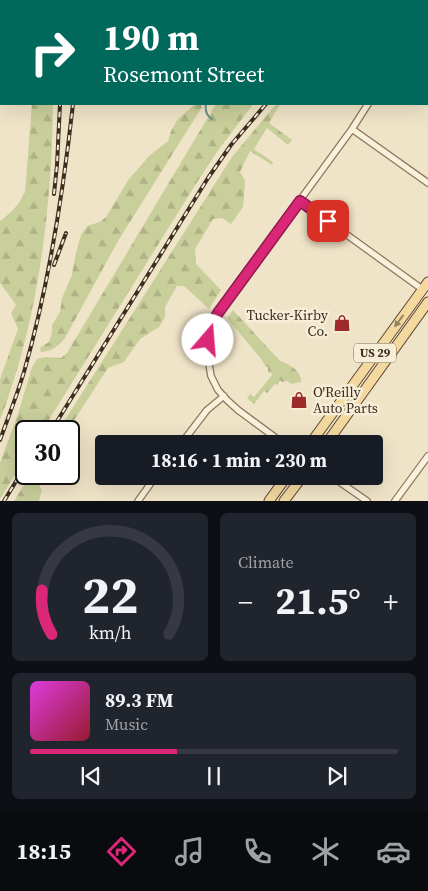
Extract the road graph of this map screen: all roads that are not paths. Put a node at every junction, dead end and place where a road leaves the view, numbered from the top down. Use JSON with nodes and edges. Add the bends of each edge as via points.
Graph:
{"nodes":[{"id":1,"x":367,"y":105,"type":"edge"},
{"id":2,"x":352,"y":129,"type":"junction"},
{"id":3,"x":428,"y":183,"type":"edge"},
{"id":4,"x":300,"y":201,"type":"junction"},
{"id":5,"x":425,"y":285,"type":"edge"},
{"id":6,"x":428,"y":302,"type":"edge"},
{"id":7,"x":224,"y":396,"type":"junction"},
{"id":8,"x":188,"y":435,"type":"edge"},
{"id":9,"x":272,"y":435,"type":"edge"},
{"id":10,"x":317,"y":435,"type":"edge"},
{"id":11,"x":332,"y":435,"type":"edge"},
{"id":12,"x":428,"y":456,"type":"edge"},
{"id":13,"x":150,"y":485,"type":"edge"},
{"id":14,"x":281,"y":485,"type":"edge"},
{"id":15,"x":296,"y":485,"type":"edge"},
{"id":16,"x":344,"y":485,"type":"edge"},
{"id":17,"x":138,"y":501,"type":"edge"},
{"id":18,"x":269,"y":501,"type":"edge"},
{"id":19,"x":284,"y":501,"type":"edge"},
{"id":20,"x":367,"y":501,"type":"edge"},
{"id":21,"x":395,"y":501,"type":"edge"}],
"edges":[{"from":1,"to":2,"type":"street"},
{"from":2,"to":3,"type":"street"},
{"from":2,"to":4,"type":"street"},
{"from":4,"to":5,"type":"street"},
{"from":4,"to":7,"type":"street","via":[[211,326],[208,364]]},
{"from":5,"to":10,"type":"main road","number":"US 29","one_way":true},
{"from":6,"to":11,"type":"main road","number":"US 29"},
{"from":7,"to":8,"type":"street","via":[[207,410]]},
{"from":7,"to":9,"type":"street"},
{"from":12,"to":21,"type":"street"},
{"from":13,"to":17,"type":"street"},
{"from":14,"to":18,"type":"main road"},
{"from":15,"to":19,"type":"main road"},
{"from":16,"to":20,"type":"street"}]}
